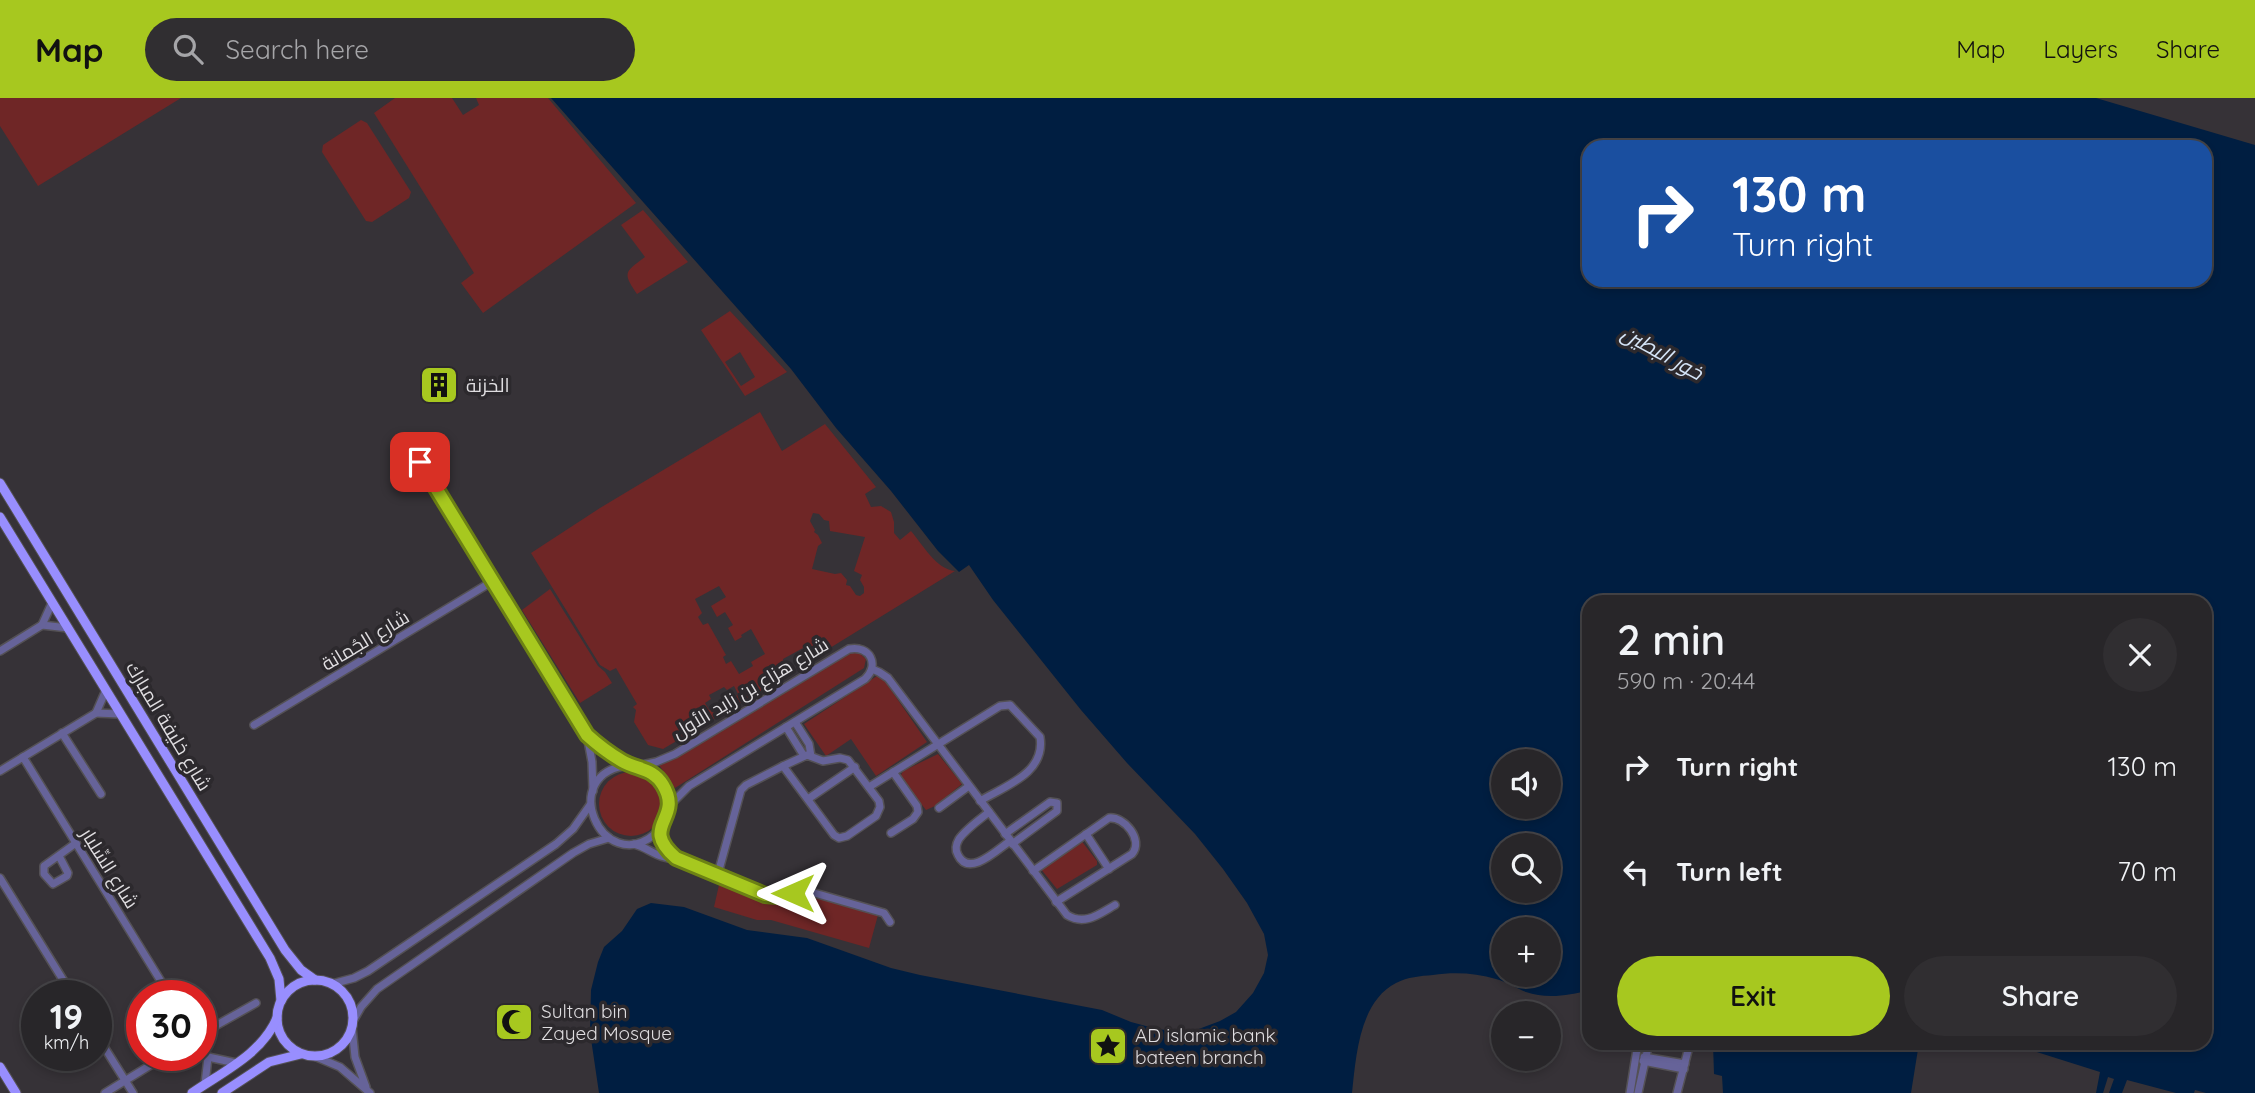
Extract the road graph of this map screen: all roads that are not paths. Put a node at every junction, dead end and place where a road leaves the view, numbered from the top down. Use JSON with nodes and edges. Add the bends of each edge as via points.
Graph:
{"nodes":[{"id":1,"x":414,"y":452,"type":"dead end"},
{"id":2,"x":0,"y":483,"type":"edge"},
{"id":3,"x":0,"y":517,"type":"edge"},
{"id":4,"x":493,"y":581,"type":"junction"},
{"id":5,"x":52,"y":603,"type":"junction"},
{"id":6,"x":42,"y":625,"type":"junction"},
{"id":7,"x":68,"y":628,"type":"junction"},
{"id":8,"x":0,"y":650,"type":"edge"},
{"id":9,"x":873,"y":669,"type":"junction"},
{"id":10,"x":106,"y":690,"type":"junction"},
{"id":11,"x":96,"y":713,"type":"junction"},
{"id":12,"x":120,"y":714,"type":"junction"},
{"id":13,"x":795,"y":722,"type":"junction"},
{"id":14,"x":254,"y":725,"type":"dead end"},
{"id":15,"x":786,"y":727,"type":"junction"},
{"id":16,"x":62,"y":733,"type":"junction"},
{"id":17,"x":587,"y":735,"type":"junction"},
{"id":18,"x":938,"y":745,"type":"junction"},
{"id":19,"x":807,"y":756,"type":"junction"},
{"id":20,"x":23,"y":757,"type":"junction"},
{"id":21,"x":633,"y":766,"type":"junction"},
{"id":22,"x":783,"y":766,"type":"junction"},
{"id":23,"x":855,"y":767,"type":"junction"},
{"id":24,"x":0,"y":771,"type":"edge"},
{"id":25,"x":893,"y":772,"type":"junction"},
{"id":26,"x":969,"y":786,"type":"junction"},
{"id":27,"x":869,"y":787,"type":"junction"},
{"id":28,"x":593,"y":791,"type":"junction"},
{"id":29,"x":101,"y":794,"type":"dead end"},
{"id":30,"x":807,"y":799,"type":"junction"},
{"id":31,"x":980,"y":801,"type":"junction"},
{"id":32,"x":590,"y":805,"type":"junction"},
{"id":33,"x":669,"y":806,"type":"junction"},
{"id":34,"x":939,"y":808,"type":"dead end"},
{"id":35,"x":989,"y":812,"type":"junction"},
{"id":36,"x":659,"y":830,"type":"junction"},
{"id":37,"x":891,"y":833,"type":"dead end"},
{"id":38,"x":1005,"y":834,"type":"junction"},
{"id":39,"x":1086,"y":834,"type":"junction"},
{"id":40,"x":609,"y":838,"type":"junction"},
{"id":41,"x":1011,"y":842,"type":"junction"},
{"id":42,"x":76,"y":843,"type":"junction"},
{"id":43,"x":632,"y":844,"type":"junction"},
{"id":44,"x":664,"y":847,"type":"junction"},
{"id":45,"x":658,"y":854,"type":"junction"},
{"id":46,"x":59,"y":856,"type":"dead end"},
{"id":47,"x":676,"y":858,"type":"junction"},
{"id":48,"x":1109,"y":869,"type":"junction"},
{"id":49,"x":1033,"y":871,"type":"junction"},
{"id":50,"x":717,"y":877,"type":"junction"},
{"id":51,"x":0,"y":878,"type":"edge"},
{"id":52,"x":1056,"y":902,"type":"junction"},
{"id":53,"x":1115,"y":905,"type":"dead end"},
{"id":54,"x":890,"y":922,"type":"dead end"},
{"id":55,"x":63,"y":980,"type":"edge"},
{"id":56,"x":160,"y":980,"type":"edge"},
{"id":57,"x":315,"y":980,"type":"junction"},
{"id":58,"x":332,"y":984,"type":"junction"},
{"id":59,"x":281,"y":1001,"type":"junction"},
{"id":60,"x":256,"y":1003,"type":"dead end"},
{"id":61,"x":277,"y":1016,"type":"junction"},
{"id":62,"x":352,"y":1024,"type":"junction"},
{"id":63,"x":217,"y":1025,"type":"edge"},
{"id":64,"x":1637,"y":1050,"type":"edge"},
{"id":65,"x":1647,"y":1050,"type":"edge"},
{"id":66,"x":1688,"y":1050,"type":"edge"},
{"id":67,"x":302,"y":1053,"type":"junction"},
{"id":68,"x":314,"y":1056,"type":"junction"},
{"id":69,"x":1636,"y":1058,"type":"junction"},
{"id":70,"x":217,"y":1059,"type":"edge"},
{"id":71,"x":1645,"y":1059,"type":"junction"},
{"id":72,"x":112,"y":1060,"type":"edge"},
{"id":73,"x":236,"y":1063,"type":"junction"},
{"id":74,"x":1684,"y":1066,"type":"junction"},
{"id":75,"x":0,"y":1067,"type":"edge"},
{"id":76,"x":141,"y":1071,"type":"edge"},
{"id":77,"x":206,"y":1071,"type":"edge"},
{"id":78,"x":125,"y":1081,"type":"junction"},
{"id":79,"x":205,"y":1084,"type":"junction"},
{"id":80,"x":368,"y":1090,"type":"edge"},
{"id":81,"x":16,"y":1093,"type":"edge"},
{"id":82,"x":105,"y":1093,"type":"edge"},
{"id":83,"x":133,"y":1093,"type":"edge"},
{"id":84,"x":191,"y":1093,"type":"edge"},
{"id":85,"x":222,"y":1093,"type":"edge"},
{"id":86,"x":1630,"y":1093,"type":"edge"},
{"id":87,"x":1638,"y":1093,"type":"edge"},
{"id":88,"x":1677,"y":1093,"type":"edge"}],
"edges":[{"from":1,"to":4,"type":"street"},
{"from":2,"to":57,"type":"main road","name":"شارع خليفة المبارك","via":[[285,950]]},
{"from":3,"to":5,"type":"main road","name":"شارع خليفة المبارك"},
{"from":4,"to":14,"type":"street","name":"شارع الجُمانة"},
{"from":4,"to":17,"type":"street"},
{"from":5,"to":6,"type":"street"},
{"from":5,"to":7,"type":"main road","name":"شارع خليفة المبارك"},
{"from":6,"to":7,"type":"street"},
{"from":6,"to":8,"type":"street"},
{"from":7,"to":10,"type":"main road","name":"شارع خليفة المبارك"},
{"from":9,"to":13,"type":"street","via":[[865,679]]},
{"from":9,"to":18,"type":"street","via":[[888,678]]},
{"from":9,"to":21,"type":"street","name":"شارع هزاع بن زايد الأول","via":[[867,652],[849,649],[675,754]]},
{"from":10,"to":11,"type":"street"},
{"from":10,"to":12,"type":"main road","name":"شارع خليفة المبارك"},
{"from":11,"to":12,"type":"street"},
{"from":11,"to":16,"type":"street"},
{"from":12,"to":59,"type":"main road","name":"شارع خليفة المبارك","via":[[270,958],[279,979]]},
{"from":13,"to":15,"type":"street"},
{"from":13,"to":19,"type":"street","via":[[809,744]]},
{"from":15,"to":19,"type":"street"},
{"from":15,"to":33,"type":"street","via":[[689,786]]},
{"from":16,"to":20,"type":"street"},
{"from":16,"to":29,"type":"street"},
{"from":17,"to":21,"type":"street"},
{"from":17,"to":28,"type":"street"},
{"from":18,"to":25,"type":"street"},
{"from":18,"to":26,"type":"street"},
{"from":18,"to":31,"type":"street","via":[[1003,704],[1013,707],[1036,731],[1041,744],[1033,768]]},
{"from":19,"to":22,"type":"street"},
{"from":19,"to":23,"type":"street","via":[[826,762],[846,759]]},
{"from":20,"to":24,"type":"street"},
{"from":20,"to":42,"type":"street","name":"شارع السِّلبار"},
{"from":21,"to":28,"type":"street","via":[[607,772]]},
{"from":21,"to":33,"type":"street","via":[[657,777]]},
{"from":22,"to":30,"type":"street"},
{"from":22,"to":50,"type":"street","via":[[741,790]]},
{"from":23,"to":27,"type":"street"},
{"from":23,"to":30,"type":"street"},
{"from":25,"to":27,"type":"street"},
{"from":25,"to":37,"type":"street","via":[[918,812]]},
{"from":26,"to":31,"type":"street"},
{"from":26,"to":34,"type":"street"},
{"from":27,"to":30,"type":"street","via":[[879,801],[878,813],[842,838],[832,833]]},
{"from":28,"to":32,"type":"street"},
{"from":31,"to":35,"type":"street"},
{"from":32,"to":40,"type":"street","via":[[597,827]]},
{"from":32,"to":58,"type":"street","via":[[556,844],[368,971]]},
{"from":33,"to":36,"type":"street"},
{"from":35,"to":38,"type":"street"},
{"from":35,"to":41,"type":"street","via":[[958,840],[960,859],[979,863]]},
{"from":36,"to":43,"type":"street"},
{"from":36,"to":44,"type":"street"},
{"from":38,"to":41,"type":"street"},
{"from":38,"to":41,"type":"street","via":[[1050,802],[1057,803],[1057,811]]},
{"from":39,"to":48,"type":"street"},
{"from":39,"to":48,"type":"street","via":[[1115,817],[1136,838],[1135,852]]},
{"from":39,"to":49,"type":"street"},
{"from":40,"to":43,"type":"street"},
{"from":40,"to":62,"type":"street","via":[[573,852],[377,989]]},
{"from":41,"to":49,"type":"street"},
{"from":42,"to":46,"type":"street"},
{"from":42,"to":56,"type":"street","name":"شارع السِّلبار"},
{"from":43,"to":45,"type":"street"},
{"from":44,"to":45,"type":"street"},
{"from":44,"to":47,"type":"street"},
{"from":45,"to":47,"type":"street"},
{"from":47,"to":50,"type":"street"},
{"from":48,"to":52,"type":"street"},
{"from":49,"to":52,"type":"street"},
{"from":50,"to":54,"type":"street","via":[[769,896],[817,893],[884,913]]},
{"from":51,"to":55,"type":"street"},
{"from":52,"to":53,"type":"street","via":[[1067,915],[1080,920]]},
{"from":57,"to":58,"type":"main road"},
{"from":57,"to":59,"type":"main road","via":[[295,986]]},
{"from":58,"to":62,"type":"main road","via":[[348,999]]},
{"from":59,"to":61,"type":"main road"},
{"from":60,"to":63,"type":"street"},
{"from":61,"to":67,"type":"main road","via":[[285,1042]]},
{"from":61,"to":73,"type":"main road","via":[[259,1046]]},
{"from":62,"to":68,"type":"main road","via":[[338,1048]]},
{"from":62,"to":80,"type":"street","via":[[355,1057]]},
{"from":64,"to":69,"type":"street"},
{"from":65,"to":71,"type":"street"},
{"from":66,"to":74,"type":"street"},
{"from":67,"to":68,"type":"main road"},
{"from":67,"to":85,"type":"main road","via":[[269,1062]]},
{"from":68,"to":80,"type":"street","via":[[340,1067]]},
{"from":69,"to":71,"type":"street"},
{"from":69,"to":86,"type":"street"},
{"from":70,"to":73,"type":"street"},
{"from":71,"to":74,"type":"street"},
{"from":71,"to":87,"type":"street"},
{"from":72,"to":78,"type":"street"},
{"from":73,"to":79,"type":"main road"},
{"from":74,"to":88,"type":"street"},
{"from":75,"to":81,"type":"main road"},
{"from":76,"to":78,"type":"street"},
{"from":77,"to":79,"type":"street"},
{"from":78,"to":82,"type":"street"},
{"from":78,"to":83,"type":"street"},
{"from":79,"to":84,"type":"main road"}]}
